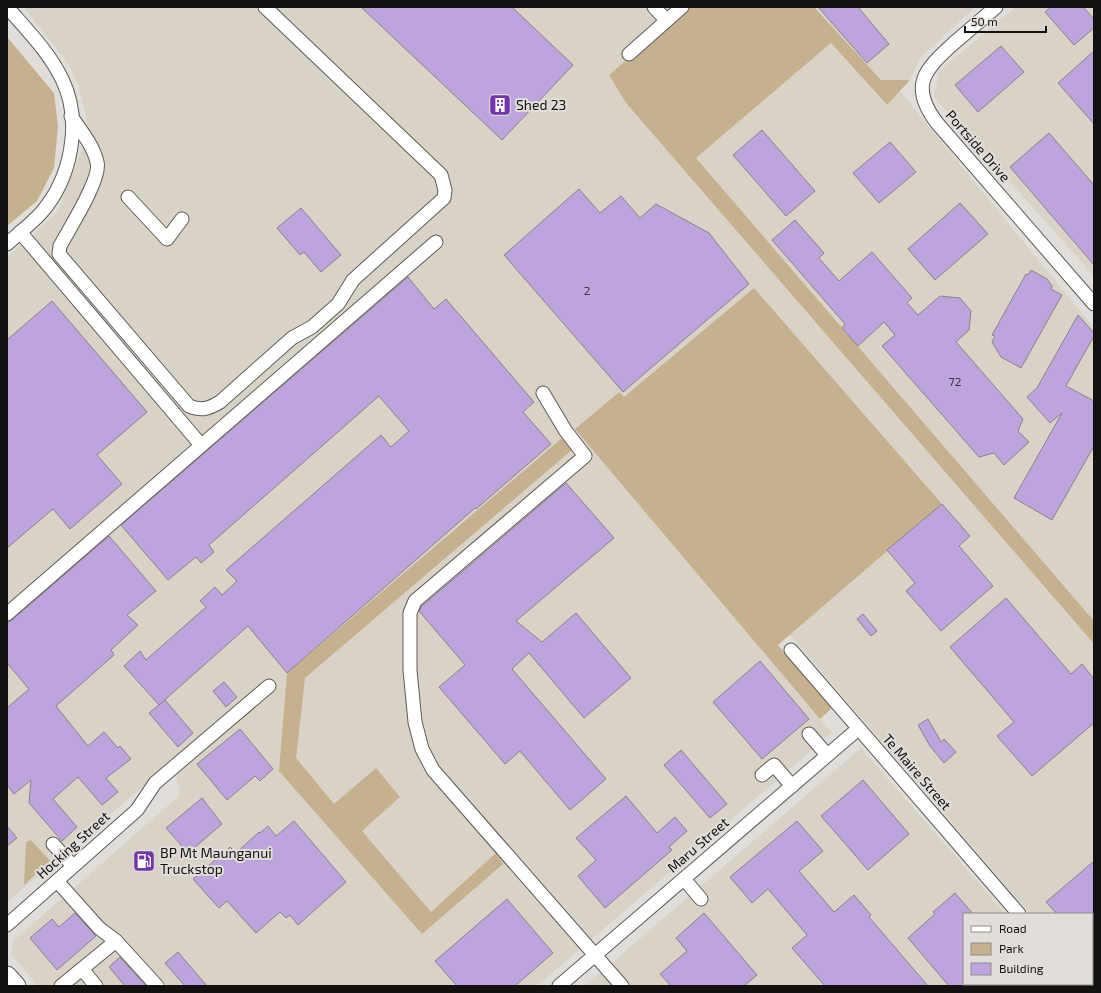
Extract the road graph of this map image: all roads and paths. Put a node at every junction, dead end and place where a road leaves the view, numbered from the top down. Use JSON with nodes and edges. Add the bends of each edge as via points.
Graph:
{"nodes":[{"id":1,"x":7,"y":7,"type":"edge"},
{"id":2,"x":265,"y":7,"type":"edge"},
{"id":3,"x":654,"y":7,"type":"edge"},
{"id":4,"x":682,"y":7,"type":"edge"},
{"id":5,"x":996,"y":7,"type":"edge"},
{"id":6,"x":666,"y":20,"type":"junction"},
{"id":7,"x":628,"y":54,"type":"dead end"},
{"id":8,"x":71,"y":116,"type":"junction"},
{"id":9,"x":128,"y":197,"type":"dead end"},
{"id":10,"x":182,"y":219,"type":"dead end"},
{"id":11,"x":20,"y":232,"type":"junction"},
{"id":12,"x":436,"y":242,"type":"dead end"},
{"id":13,"x":7,"y":244,"type":"edge"},
{"id":14,"x":1094,"y":304,"type":"edge"},
{"id":15,"x":543,"y":393,"type":"dead end"},
{"id":16,"x":202,"y":445,"type":"junction"},
{"id":17,"x":7,"y":614,"type":"edge"},
{"id":18,"x":791,"y":650,"type":"dead end"},
{"id":19,"x":269,"y":686,"type":"dead end"},
{"id":20,"x":858,"y":729,"type":"junction"},
{"id":21,"x":809,"y":734,"type":"dead end"},
{"id":22,"x":827,"y":755,"type":"junction"},
{"id":23,"x":762,"y":775,"type":"dead end"},
{"id":24,"x":792,"y":786,"type":"junction"},
{"id":25,"x":53,"y":844,"type":"dead end"},
{"id":26,"x":73,"y":866,"type":"junction"},
{"id":27,"x":684,"y":879,"type":"junction"},
{"id":28,"x":57,"y":881,"type":"junction"},
{"id":29,"x":701,"y":899,"type":"dead end"},
{"id":30,"x":1018,"y":913,"type":"edge"},
{"id":31,"x":7,"y":925,"type":"edge"},
{"id":32,"x":116,"y":941,"type":"junction"},
{"id":33,"x":595,"y":955,"type":"junction"},
{"id":34,"x":82,"y":969,"type":"junction"},
{"id":35,"x":7,"y":976,"type":"edge"},
{"id":36,"x":16,"y":986,"type":"edge"},
{"id":37,"x":62,"y":986,"type":"edge"},
{"id":38,"x":96,"y":986,"type":"edge"},
{"id":39,"x":157,"y":986,"type":"edge"},
{"id":40,"x":559,"y":986,"type":"edge"},
{"id":41,"x":622,"y":986,"type":"edge"}],
"edges":[{"from":1,"to":8,"type":"street","via":[[57,70],[69,99]]},
{"from":2,"to":8,"type":"street","via":[[441,175],[445,190],[444,198],[353,280],[338,304],[312,326],[292,338],[210,408],[200,410],[188,406],[59,254],[60,246],[95,182],[98,164],[92,148]]},
{"from":3,"to":6,"type":"street"},
{"from":4,"to":6,"type":"street"},
{"from":5,"to":14,"type":"street","name":"Portside Drive","via":[[929,67],[923,82],[924,102],[937,123]]},
{"from":6,"to":7,"type":"street"},
{"from":8,"to":11,"type":"street","via":[[71,145],[68,165],[62,180],[41,213]]},
{"from":9,"to":10,"type":"street","via":[[167,239]]},
{"from":11,"to":13,"type":"street"},
{"from":11,"to":16,"type":"street"},
{"from":12,"to":16,"type":"street"},
{"from":15,"to":33,"type":"street","via":[[565,430],[585,456],[415,601],[410,613],[410,670],[416,731],[433,770]]},
{"from":16,"to":17,"type":"street"},
{"from":18,"to":20,"type":"street","name":"Te Maire Street"},
{"from":19,"to":26,"type":"street","name":"Hocking Street","via":[[155,783],[137,810]]},
{"from":20,"to":22,"type":"street","name":"Maru Street"},
{"from":20,"to":30,"type":"street","name":"Te Maire Street"},
{"from":21,"to":22,"type":"street"},
{"from":22,"to":24,"type":"street","name":"Maru Street"},
{"from":23,"to":24,"type":"street","via":[[774,765]]},
{"from":24,"to":27,"type":"street","name":"Maru Street"},
{"from":25,"to":26,"type":"street"},
{"from":26,"to":28,"type":"street","name":"Hocking Street"},
{"from":27,"to":29,"type":"street"},
{"from":27,"to":33,"type":"street","name":"Maru Street"},
{"from":28,"to":31,"type":"street","name":"Hocking Street"},
{"from":28,"to":32,"type":"street","via":[[99,928]]},
{"from":32,"to":34,"type":"street"},
{"from":32,"to":39,"type":"street"},
{"from":33,"to":40,"type":"street","name":"Maru Street"},
{"from":33,"to":41,"type":"street"},
{"from":34,"to":37,"type":"street"},
{"from":34,"to":38,"type":"street"},
{"from":35,"to":36,"type":"highway"}]}
